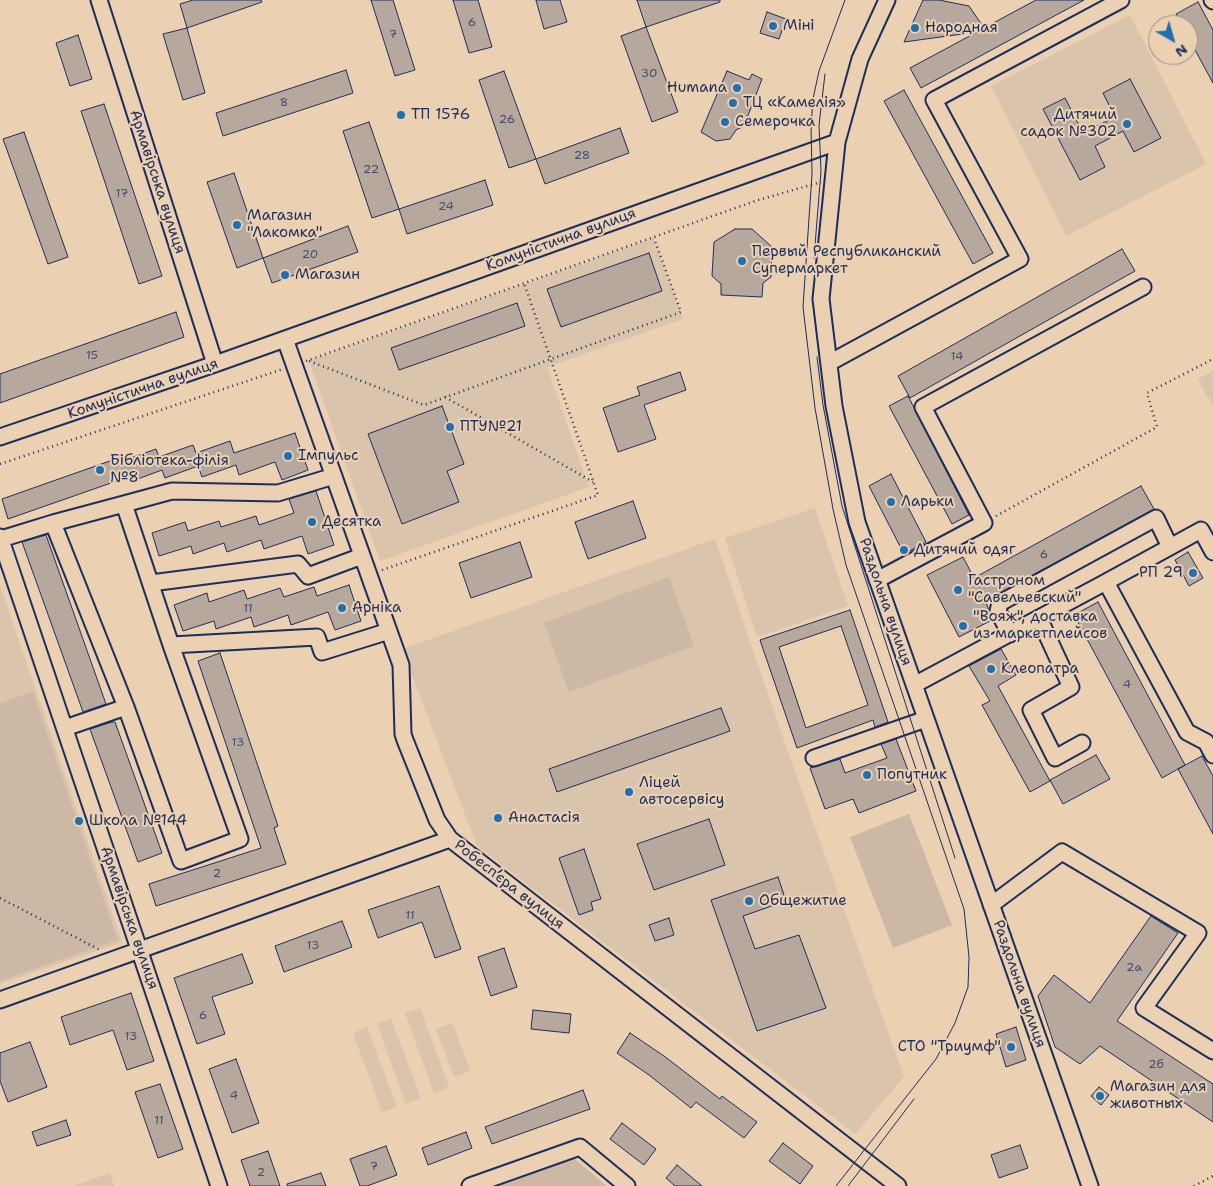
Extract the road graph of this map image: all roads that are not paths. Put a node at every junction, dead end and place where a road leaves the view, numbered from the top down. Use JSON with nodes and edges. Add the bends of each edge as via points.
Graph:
{"nodes":[{"id":1,"x":100,"y":0,"type":"edge"},
{"id":2,"x":887,"y":0,"type":"edge"},
{"id":3,"x":1121,"y":0,"type":"edge"},
{"id":4,"x":837,"y":142,"type":"junction"},
{"id":5,"x":1143,"y":288,"type":"dead end"},
{"id":6,"x":285,"y":339,"type":"junction"},
{"id":7,"x":828,"y":363,"type":"junction"},
{"id":8,"x":215,"y":364,"type":"junction"},
{"id":9,"x":0,"y":437,"type":"edge"},
{"id":10,"x":334,"y":476,"type":"junction"},
{"id":11,"x":124,"y":504,"type":"junction"},
{"id":12,"x":53,"y":522,"type":"junction"},
{"id":13,"x":0,"y":538,"type":"edge"},
{"id":14,"x":1170,"y":547,"type":"junction"},
{"id":15,"x":1213,"y":552,"type":"edge"},
{"id":16,"x":362,"y":556,"type":"junction"},
{"id":17,"x":877,"y":580,"type":"junction"},
{"id":18,"x":1106,"y":582,"type":"junction"},
{"id":19,"x":150,"y":583,"type":"junction"},
{"id":20,"x":1039,"y":618,"type":"junction"},
{"id":21,"x":389,"y":631,"type":"junction"},
{"id":22,"x":1010,"y":634,"type":"junction"},
{"id":23,"x":171,"y":645,"type":"junction"},
{"id":24,"x":914,"y":685,"type":"junction"},
{"id":25,"x":126,"y":706,"type":"junction"},
{"id":26,"x":926,"y":719,"type":"junction"},
{"id":27,"x":65,"y":728,"type":"junction"},
{"id":28,"x":1082,"y":743,"type":"dead end"},
{"id":29,"x":1213,"y":755,"type":"edge"},
{"id":30,"x":814,"y":758,"type":"dead end"},
{"id":31,"x":450,"y":839,"type":"junction"},
{"id":32,"x":991,"y":905,"type":"junction"},
{"id":33,"x":140,"y":950,"type":"junction"},
{"id":34,"x":0,"y":1000,"type":"edge"},
{"id":35,"x":1213,"y":1051,"type":"edge"},
{"id":36,"x":1085,"y":1183,"type":"edge"},
{"id":37,"x":219,"y":1186,"type":"edge"},
{"id":38,"x":470,"y":1186,"type":"edge"},
{"id":39,"x":627,"y":1186,"type":"edge"},
{"id":40,"x":898,"y":1186,"type":"edge"}],
"edges":[{"from":1,"to":8,"type":"street","name":"Армавірська вулиця"},
{"from":2,"to":4,"type":"street","name":"Раздольна вулиця","via":[[860,59]]},
{"from":3,"to":7,"type":"street","via":[[934,100],[1020,259]]},
{"from":4,"to":6,"type":"street","name":"Комуністична вулиця"},
{"from":4,"to":7,"type":"street","name":"Раздольна вулиця","via":[[821,299]]},
{"from":5,"to":17,"type":"street","via":[[923,407],[984,523]]},
{"from":6,"to":8,"type":"street","name":"Комуністична вулиця"},
{"from":6,"to":10,"type":"street","via":[[302,363]]},
{"from":7,"to":17,"type":"street","name":"Раздольна вулиця","via":[[856,522]]},
{"from":8,"to":9,"type":"street","name":"Комуністична вулиця"},
{"from":10,"to":11,"type":"street","via":[[278,493],[172,491]]},
{"from":10,"to":16,"type":"street"},
{"from":11,"to":12,"type":"street"},
{"from":11,"to":19,"type":"street"},
{"from":12,"to":13,"type":"street"},
{"from":12,"to":25,"type":"street"},
{"from":13,"to":27,"type":"street","name":"Армавірська вулиця"},
{"from":14,"to":15,"type":"street","via":[[1201,530]]},
{"from":14,"to":18,"type":"street"},
{"from":14,"to":22,"type":"street","via":[[1156,518],[1000,603],[998,611]]},
{"from":16,"to":19,"type":"street","via":[[308,576],[298,564]]},
{"from":16,"to":21,"type":"street"},
{"from":17,"to":24,"type":"street","name":"Раздольна вулиця"},
{"from":18,"to":20,"type":"street"},
{"from":18,"to":29,"type":"street","via":[[1187,732],[1206,742]]},
{"from":19,"to":23,"type":"street"},
{"from":20,"to":22,"type":"street"},
{"from":20,"to":28,"type":"street","via":[[1071,687],[1031,710],[1055,758]]},
{"from":21,"to":23,"type":"street","via":[[322,652],[316,636]]},
{"from":21,"to":31,"type":"street","via":[[401,665],[403,734],[437,820]]},
{"from":22,"to":24,"type":"street"},
{"from":23,"to":25,"type":"street","via":[[240,839],[181,861]]},
{"from":24,"to":26,"type":"street","name":"Раздольна вулиця"},
{"from":25,"to":27,"type":"street"},
{"from":26,"to":30,"type":"street"},
{"from":26,"to":32,"type":"street","name":"Раздольна вулиця"},
{"from":27,"to":33,"type":"street","name":"Армавірська вулиця"},
{"from":31,"to":33,"type":"street","name":"Робесп’єра вулиця"},
{"from":31,"to":40,"type":"street","name":"Робесп’єра вулиця"},
{"from":32,"to":35,"type":"street","via":[[1062,852],[1198,933],[1144,1008]]},
{"from":32,"to":36,"type":"street","name":"Раздольна вулиця"},
{"from":33,"to":34,"type":"street","name":"Робесп’єра вулиця"},
{"from":33,"to":37,"type":"street","name":"Армавірська вулиця"},
{"from":38,"to":39,"type":"street","via":[[580,1147]]}]}
